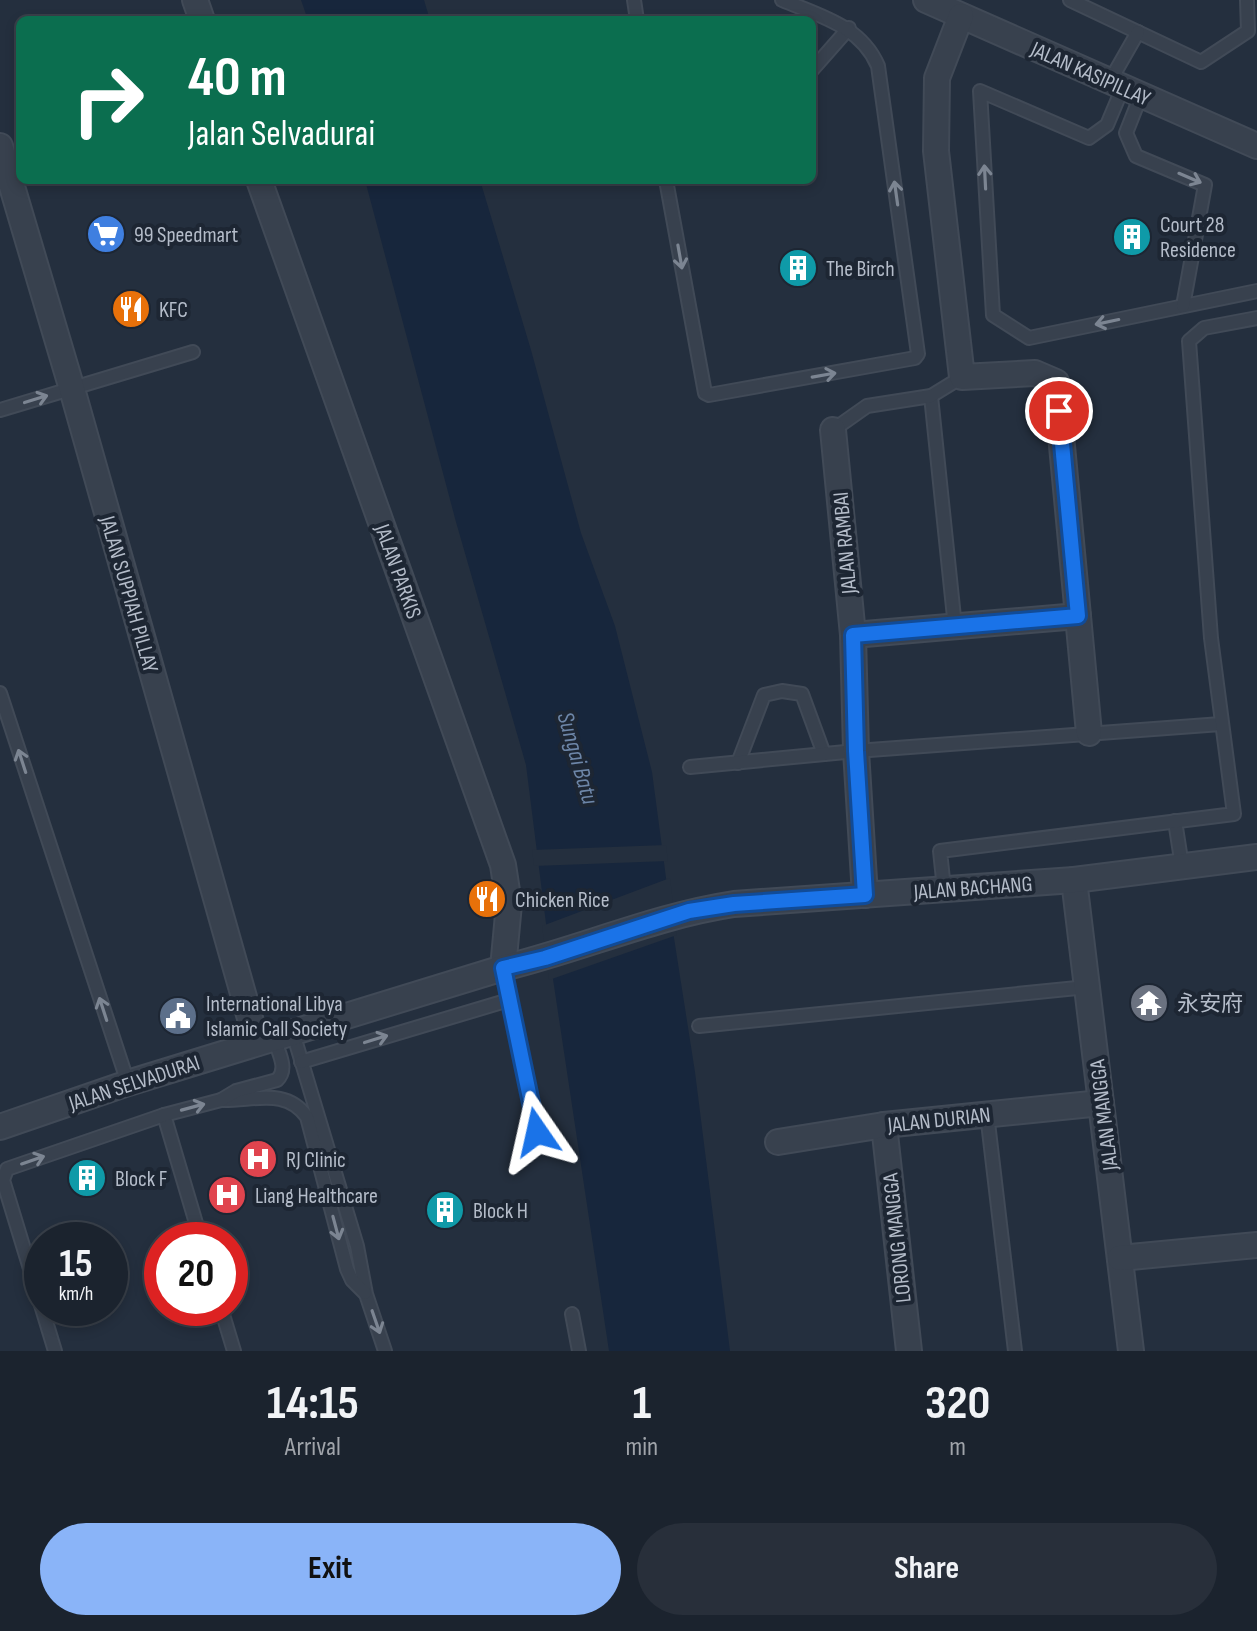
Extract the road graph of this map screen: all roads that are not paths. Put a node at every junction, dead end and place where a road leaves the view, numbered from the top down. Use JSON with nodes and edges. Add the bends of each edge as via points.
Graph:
{"nodes":[{"id":1,"x":782,"y":0,"type":"edge"},
{"id":2,"x":926,"y":0,"type":"edge"},
{"id":3,"x":1070,"y":0,"type":"edge"},
{"id":4,"x":1247,"y":0,"type":"edge"},
{"id":5,"x":961,"y":16,"type":"junction"},
{"id":6,"x":849,"y":28,"type":"junction"},
{"id":7,"x":1138,"y":32,"type":"junction"},
{"id":8,"x":816,"y":65,"type":"edge"},
{"id":9,"x":1124,"y":88,"type":"junction"},
{"id":10,"x":0,"y":146,"type":"edge"},
{"id":11,"x":1257,"y":146,"type":"edge"},
{"id":12,"x":260,"y":184,"type":"edge"},
{"id":13,"x":667,"y":184,"type":"edge"},
{"id":14,"x":1257,"y":291,"type":"edge"},
{"id":15,"x":1183,"y":306,"type":"junction"},
{"id":16,"x":1257,"y":318,"type":"edge"},
{"id":17,"x":193,"y":352,"type":"dead end"},
{"id":18,"x":962,"y":377,"type":"junction"},
{"id":19,"x":72,"y":389,"type":"junction"},
{"id":20,"x":931,"y":396,"type":"junction"},
{"id":21,"x":0,"y":410,"type":"edge"},
{"id":22,"x":833,"y":430,"type":"joint"},
{"id":23,"x":1078,"y":616,"type":"junction"},
{"id":24,"x":955,"y":627,"type":"junction"},
{"id":25,"x":853,"y":635,"type":"junction"},
{"id":26,"x":0,"y":693,"type":"edge"},
{"id":27,"x":1221,"y":724,"type":"junction"},
{"id":28,"x":1089,"y":733,"type":"junction"},
{"id":29,"x":856,"y":751,"type":"junction"},
{"id":30,"x":824,"y":754,"type":"junction"},
{"id":31,"x":738,"y":763,"type":"junction"},
{"id":32,"x":690,"y":767,"type":"dead end"},
{"id":33,"x":1175,"y":821,"type":"junction"},
{"id":34,"x":1257,"y":857,"type":"edge"},
{"id":35,"x":1182,"y":866,"type":"junction"},
{"id":36,"x":1074,"y":880,"type":"junction"},
{"id":37,"x":944,"y":889,"type":"junction"},
{"id":38,"x":865,"y":895,"type":"junction"},
{"id":39,"x":545,"y":958,"type":"joint"},
{"id":40,"x":503,"y":968,"type":"junction"},
{"id":41,"x":1087,"y":987,"type":"junction"},
{"id":42,"x":509,"y":1000,"type":"junction"},
{"id":43,"x":699,"y":1026,"type":"dead end"},
{"id":44,"x":275,"y":1038,"type":"junction"},
{"id":45,"x":301,"y":1062,"type":"junction"},
{"id":46,"x":128,"y":1083,"type":"junction"},
{"id":47,"x":221,"y":1100,"type":"junction"},
{"id":48,"x":1101,"y":1103,"type":"junction"},
{"id":49,"x":987,"y":1114,"type":"junction"},
{"id":50,"x":164,"y":1115,"type":"junction"},
{"id":51,"x":884,"y":1125,"type":"junction"},
{"id":52,"x":0,"y":1127,"type":"edge"},
{"id":53,"x":537,"y":1132,"type":"dead end"},
{"id":54,"x":778,"y":1142,"type":"dead end"},
{"id":55,"x":196,"y":1222,"type":"edge"},
{"id":56,"x":1257,"y":1245,"type":"edge"},
{"id":57,"x":1120,"y":1258,"type":"junction"},
{"id":58,"x":366,"y":1294,"type":"junction"},
{"id":59,"x":572,"y":1314,"type":"dead end"},
{"id":60,"x":226,"y":1326,"type":"edge"},
{"id":61,"x":55,"y":1351,"type":"edge"},
{"id":62,"x":234,"y":1351,"type":"edge"},
{"id":63,"x":385,"y":1351,"type":"edge"},
{"id":64,"x":579,"y":1351,"type":"edge"},
{"id":65,"x":909,"y":1351,"type":"edge"},
{"id":66,"x":1015,"y":1351,"type":"edge"},
{"id":67,"x":1131,"y":1351,"type":"edge"}],
"edges":[{"from":1,"to":6,"type":"lane"},
{"from":2,"to":5,"type":"street","name":"JALAN KASIPILLAY"},
{"from":3,"to":7,"type":"lane"},
{"from":4,"to":7,"type":"lane","via":[[1248,31],[1201,62]]},
{"from":5,"to":9,"type":"street","name":"JALAN KASIPILLAY"},
{"from":5,"to":18,"type":"street","via":[[937,78],[936,151]]},
{"from":6,"to":8,"type":"lane"},
{"from":13,"to":6,"type":"lane","one_way":true,"via":[[705,393],[915,358],[878,66],[872,51]]},
{"from":7,"to":9,"type":"lane"},
{"from":9,"to":11,"type":"street","name":"JALAN KASIPILLAY"},
{"from":9,"to":15,"type":"lane","one_way":true,"via":[[1126,133],[1136,156],[1205,185]]},
{"from":15,"to":9,"type":"lane","one_way":true,"via":[[1029,338],[993,315],[980,91],[1089,138],[1107,125]]},
{"from":10,"to":19,"type":"street","name":"JALAN SUPPIAH PILLAY"},
{"from":12,"to":40,"type":"street","name":"JALAN PARKIS","via":[[503,865],[509,904]]},
{"from":14,"to":15,"type":"lane"},
{"from":16,"to":27,"type":"lane","via":[[1204,328],[1189,341]]},
{"from":17,"to":19,"type":"lane"},
{"from":18,"to":20,"type":"lane"},
{"from":18,"to":23,"type":"street","via":[[1035,373],[1056,382]]},
{"from":21,"to":19,"type":"lane","one_way":true},
{"from":19,"to":44,"type":"street","name":"JALAN SUPPIAH PILLAY"},
{"from":20,"to":22,"type":"lane","via":[[867,406]]},
{"from":20,"to":24,"type":"lane"},
{"from":22,"to":25,"type":"street","name":"JALAN RAMBAI"},
{"from":23,"to":24,"type":"street"},
{"from":23,"to":28,"type":"street"},
{"from":24,"to":25,"type":"street"},
{"from":25,"to":29,"type":"street","name":"JALAN RAMBAI"},
{"from":46,"to":26,"type":"lane","one_way":true},
{"from":27,"to":28,"type":"lane"},
{"from":27,"to":33,"type":"lane","via":[[1234,814]]},
{"from":28,"to":29,"type":"lane"},
{"from":29,"to":30,"type":"lane"},
{"from":29,"to":38,"type":"street","name":"JALAN RAMBAI"},
{"from":30,"to":31,"type":"lane"},
{"from":30,"to":31,"type":"lane","via":[[802,694],[782,691],[764,695]]},
{"from":31,"to":32,"type":"lane"},
{"from":33,"to":35,"type":"lane"},
{"from":33,"to":37,"type":"lane","via":[[940,851]]},
{"from":34,"to":35,"type":"street","name":"JALAN BACHANG"},
{"from":35,"to":36,"type":"street","name":"JALAN BACHANG"},
{"from":36,"to":37,"type":"street","name":"JALAN BACHANG"},
{"from":36,"to":41,"type":"street","name":"JALAN MANGGA"},
{"from":37,"to":38,"type":"street","name":"JALAN BACHANG"},
{"from":38,"to":39,"type":"street","name":"JALAN BACHANG","via":[[689,911]]},
{"from":39,"to":40,"type":"street","name":"JALAN SELVADURAI"},
{"from":40,"to":42,"type":"lane"},
{"from":40,"to":44,"type":"street","name":"JALAN SELVADURAI"},
{"from":41,"to":43,"type":"lane"},
{"from":41,"to":48,"type":"street","name":"JALAN MANGGA"},
{"from":45,"to":42,"type":"lane","one_way":true},
{"from":42,"to":53,"type":"lane"},
{"from":44,"to":45,"type":"lane"},
{"from":44,"to":46,"type":"street","name":"JALAN SELVADURAI"},
{"from":44,"to":47,"type":"lane","via":[[282,1076]]},
{"from":45,"to":58,"type":"lane","via":[[357,1246]]},
{"from":46,"to":52,"type":"street","name":"JALAN SELVADURAI"},
{"from":50,"to":47,"type":"lane","one_way":true},
{"from":47,"to":58,"type":"lane","one_way":true,"via":[[283,1098],[307,1117],[347,1269]]},
{"from":48,"to":49,"type":"street","name":"JALAN DURIAN"},
{"from":48,"to":57,"type":"street","name":"JALAN MANGGA"},
{"from":49,"to":51,"type":"street","name":"JALAN DURIAN"},
{"from":49,"to":66,"type":"lane"},
{"from":50,"to":55,"type":"lane"},
{"from":61,"to":50,"type":"lane","one_way":true,"via":[[3,1173]]},
{"from":51,"to":54,"type":"street","name":"JALAN DURIAN"},
{"from":51,"to":65,"type":"street","name":"LORONG MANGGA"},
{"from":56,"to":57,"type":"street"},
{"from":57,"to":67,"type":"street","name":"JALAN MANGGA"},
{"from":58,"to":63,"type":"lane","one_way":true},
{"from":59,"to":64,"type":"lane"},
{"from":60,"to":62,"type":"lane"}]}
